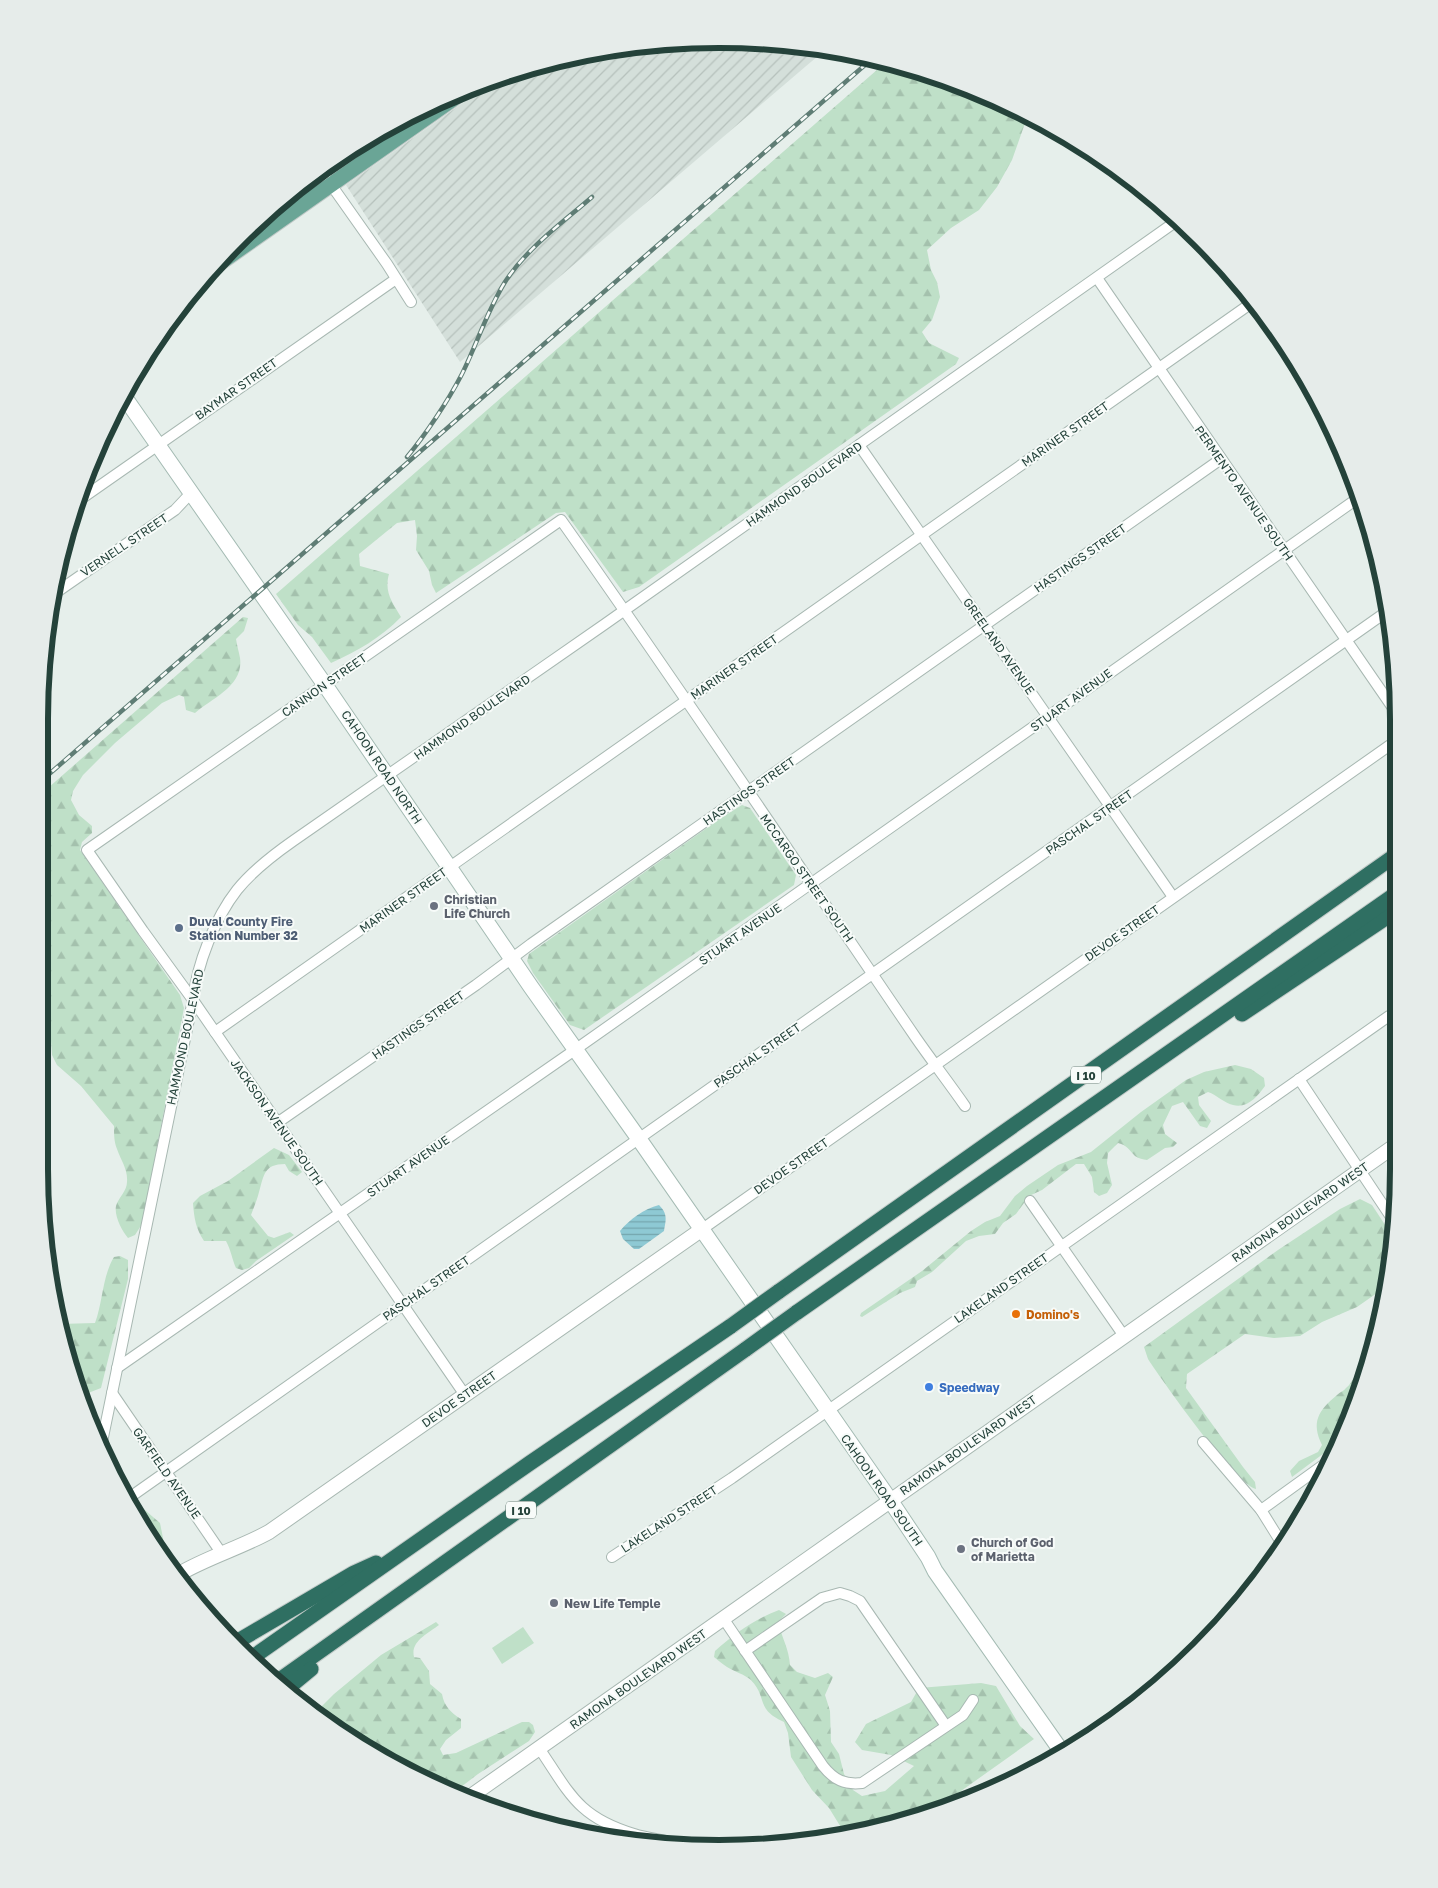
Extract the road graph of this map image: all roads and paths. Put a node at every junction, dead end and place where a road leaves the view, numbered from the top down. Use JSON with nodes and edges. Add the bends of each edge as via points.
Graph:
{"nodes":[{"id":1,"x":438,"y":110,"type":"edge"},
{"id":2,"x":325,"y":176,"type":"edge"},
{"id":3,"x":332,"y":185,"type":"junction"},
{"id":4,"x":1173,"y":224,"type":"edge"},
{"id":5,"x":238,"y":250,"type":"edge"},
{"id":6,"x":1096,"y":278,"type":"junction"},
{"id":7,"x":396,"y":279,"type":"junction"},
{"id":8,"x":411,"y":302,"type":"dead end"},
{"id":9,"x":1248,"y":305,"type":"edge"},
{"id":10,"x":1159,"y":369,"type":"junction"},
{"id":11,"x":128,"y":401,"type":"edge"},
{"id":12,"x":158,"y":444,"type":"junction"},
{"id":13,"x":859,"y":445,"type":"junction"},
{"id":14,"x":1221,"y":459,"type":"junction"},
{"id":15,"x":191,"y":493,"type":"junction"},
{"id":16,"x":86,"y":495,"type":"edge"},
{"id":17,"x":1354,"y":501,"type":"edge"},
{"id":18,"x":561,"y":520,"type":"joint"},
{"id":19,"x":922,"y":534,"type":"junction"},
{"id":20,"x":1284,"y":550,"type":"junction"},
{"id":21,"x":60,"y":590,"type":"edge"},
{"id":22,"x":624,"y":611,"type":"junction"},
{"id":23,"x":1382,"y":615,"type":"edge"},
{"id":24,"x":984,"y":626,"type":"junction"},
{"id":25,"x":1345,"y":640,"type":"junction"},
{"id":26,"x":325,"y":685,"type":"junction"},
{"id":27,"x":686,"y":700,"type":"junction"},
{"id":28,"x":1390,"y":702,"type":"edge"},
{"id":29,"x":1048,"y":716,"type":"junction"},
{"id":30,"x":1390,"y":746,"type":"edge"},
{"id":31,"x":388,"y":776,"type":"junction"},
{"id":32,"x":748,"y":792,"type":"junction"},
{"id":33,"x":1110,"y":808,"type":"junction"},
{"id":34,"x":87,"y":850,"type":"joint"},
{"id":35,"x":1390,"y":859,"type":"edge"},
{"id":36,"x":450,"y":867,"type":"junction"},
{"id":37,"x":811,"y":883,"type":"junction"},
{"id":38,"x":1173,"y":897,"type":"junction"},
{"id":39,"x":1390,"y":898,"type":"edge"},
{"id":40,"x":1390,"y":915,"type":"edge"},
{"id":41,"x":513,"y":958,"type":"junction"},
{"id":42,"x":873,"y":974,"type":"junction"},
{"id":43,"x":193,"y":1000,"type":"junction"},
{"id":44,"x":1389,"y":1016,"type":"dead end"},
{"id":45,"x":215,"y":1032,"type":"junction"},
{"id":46,"x":576,"y":1049,"type":"junction"},
{"id":47,"x":1162,"y":1058,"type":"junction"},
{"id":48,"x":936,"y":1064,"type":"junction"},
{"id":49,"x":1299,"y":1079,"type":"junction"},
{"id":50,"x":965,"y":1106,"type":"dead end"},
{"id":51,"x":277,"y":1123,"type":"junction"},
{"id":52,"x":639,"y":1139,"type":"junction"},
{"id":53,"x":1390,"y":1149,"type":"edge"},
{"id":54,"x":1359,"y":1171,"type":"junction"},
{"id":55,"x":1030,"y":1201,"type":"dead end"},
{"id":56,"x":340,"y":1214,"type":"junction"},
{"id":57,"x":1389,"y":1214,"type":"edge"},
{"id":58,"x":701,"y":1230,"type":"junction"},
{"id":59,"x":1061,"y":1246,"type":"junction"},
{"id":60,"x":403,"y":1304,"type":"junction"},
{"id":61,"x":1124,"y":1336,"type":"junction"},
{"id":62,"x":117,"y":1368,"type":"junction"},
{"id":63,"x":112,"y":1392,"type":"junction"},
{"id":64,"x":465,"y":1395,"type":"junction"},
{"id":65,"x":827,"y":1411,"type":"junction"},
{"id":66,"x":103,"y":1436,"type":"edge"},
{"id":67,"x":1203,"y":1442,"type":"dead end"},
{"id":68,"x":1320,"y":1467,"type":"edge"},
{"id":69,"x":166,"y":1471,"type":"junction"},
{"id":70,"x":132,"y":1496,"type":"edge"},
{"id":71,"x":890,"y":1500,"type":"junction"},
{"id":72,"x":1261,"y":1510,"type":"junction"},
{"id":73,"x":1279,"y":1539,"type":"edge"},
{"id":74,"x":407,"y":1550,"type":"junction"},
{"id":75,"x":222,"y":1554,"type":"junction"},
{"id":76,"x":612,"y":1557,"type":"dead end"},
{"id":77,"x":182,"y":1572,"type":"edge"},
{"id":78,"x":415,"y":1585,"type":"junction"},
{"id":79,"x":723,"y":1618,"type":"junction"},
{"id":80,"x":240,"y":1640,"type":"edge"},
{"id":81,"x":745,"y":1651,"type":"junction"},
{"id":82,"x":256,"y":1655,"type":"edge"},
{"id":83,"x":282,"y":1679,"type":"edge"},
{"id":84,"x":291,"y":1686,"type":"edge"},
{"id":85,"x":974,"y":1700,"type":"dead end"},
{"id":86,"x":946,"y":1726,"type":"junction"},
{"id":87,"x":539,"y":1748,"type":"junction"},
{"id":88,"x":1059,"y":1748,"type":"edge"},
{"id":89,"x":474,"y":1794,"type":"edge"},
{"id":90,"x":639,"y":1836,"type":"edge"}],
"edges":[{"from":1,"to":3,"type":"main road"},
{"from":2,"to":3,"type":"street"},
{"from":3,"to":5,"type":"main road"},
{"from":3,"to":7,"type":"street"},
{"from":4,"to":6,"type":"street","name":"HAMMOND BOULEVARD"},
{"from":6,"to":10,"type":"street","name":"PERMENTO AVENUE SOUTH"},
{"from":6,"to":13,"type":"street","name":"HAMMOND BOULEVARD"},
{"from":7,"to":8,"type":"street"},
{"from":7,"to":12,"type":"street","name":"BAYMAR STREET"},
{"from":9,"to":10,"type":"street","name":"MARINER STREET"},
{"from":10,"to":14,"type":"street","name":"PERMENTO AVENUE SOUTH"},
{"from":10,"to":19,"type":"street","name":"MARINER STREET"},
{"from":11,"to":12,"type":"main road","name":"CAHOON ROAD NORTH"},
{"from":12,"to":15,"type":"main road","name":"CAHOON ROAD NORTH"},
{"from":12,"to":16,"type":"street","name":"BAYMAR STREET"},
{"from":13,"to":19,"type":"street","name":"GREELAND AVENUE"},
{"from":13,"to":22,"type":"street","name":"HAMMOND BOULEVARD"},
{"from":14,"to":20,"type":"street","name":"PERMENTO AVENUE SOUTH"},
{"from":14,"to":24,"type":"street","name":"HASTINGS STREET"},
{"from":15,"to":21,"type":"street","name":"VERNELL STREET","via":[[175,510]]},
{"from":15,"to":26,"type":"main road","name":"CAHOON ROAD NORTH"},
{"from":17,"to":20,"type":"street","name":"STUART AVENUE"},
{"from":18,"to":22,"type":"street","name":"MCCARGO STREET SOUTH"},
{"from":18,"to":26,"type":"street","name":"CANNON STREET"},
{"from":19,"to":24,"type":"street","name":"GREELAND AVENUE"},
{"from":19,"to":27,"type":"street","name":"MARINER STREET"},
{"from":20,"to":25,"type":"street","name":"PERMENTO AVENUE SOUTH"},
{"from":20,"to":29,"type":"street","name":"STUART AVENUE"},
{"from":22,"to":27,"type":"street","name":"MCCARGO STREET SOUTH"},
{"from":22,"to":31,"type":"street","name":"HAMMOND BOULEVARD"},
{"from":23,"to":25,"type":"street","name":"PASCHAL STREET"},
{"from":24,"to":29,"type":"street","name":"GREELAND AVENUE"},
{"from":24,"to":32,"type":"street","name":"HASTINGS STREET"},
{"from":25,"to":28,"type":"street","name":"PERMENTO AVENUE SOUTH"},
{"from":25,"to":33,"type":"street","name":"PASCHAL STREET"},
{"from":26,"to":31,"type":"main road","name":"CAHOON ROAD NORTH"},
{"from":26,"to":34,"type":"street","name":"CANNON STREET"},
{"from":27,"to":32,"type":"street","name":"MCCARGO STREET SOUTH"},
{"from":27,"to":36,"type":"street","name":"MARINER STREET"},
{"from":29,"to":33,"type":"street","name":"GREELAND AVENUE"},
{"from":29,"to":37,"type":"street","name":"STUART AVENUE"},
{"from":30,"to":38,"type":"street","name":"DEVOE STREET"},
{"from":31,"to":36,"type":"main road","name":"CAHOON ROAD NORTH"},
{"from":31,"to":43,"type":"street","name":"HAMMOND BOULEVARD","via":[[274,854],[238,888],[208,942],[195,982]]},
{"from":32,"to":37,"type":"street","name":"MCCARGO STREET SOUTH"},
{"from":32,"to":41,"type":"street","name":"HASTINGS STREET"},
{"from":33,"to":38,"type":"street","name":"GREELAND AVENUE"},
{"from":33,"to":42,"type":"street","name":"PASCHAL STREET"},
{"from":34,"to":43,"type":"street","name":"JACKSON AVENUE SOUTH"},
{"from":35,"to":74,"type":"highway","number":"I 10","bridge":true,"via":[[731,1326]]},
{"from":36,"to":41,"type":"main road","name":"CAHOON ROAD NORTH"},
{"from":36,"to":45,"type":"street","name":"MARINER STREET"},
{"from":37,"to":42,"type":"street","name":"MCCARGO STREET SOUTH"},
{"from":37,"to":46,"type":"street","name":"STUART AVENUE"},
{"from":38,"to":48,"type":"street","name":"DEVOE STREET"},
{"from":39,"to":47,"type":"highway","number":"I 10"},
{"from":40,"to":47,"type":"highway","via":[[1197,1042]]},
{"from":41,"to":46,"type":"main road","name":"CAHOON ROAD NORTH"},
{"from":41,"to":51,"type":"street","name":"HASTINGS STREET"},
{"from":42,"to":48,"type":"street","name":"MCCARGO STREET SOUTH"},
{"from":42,"to":52,"type":"street","name":"PASCHAL STREET"},
{"from":43,"to":45,"type":"street","name":"JACKSON AVENUE SOUTH"},
{"from":43,"to":62,"type":"street","name":"HAMMOND BOULEVARD"},
{"from":44,"to":49,"type":"street","name":"LAKELAND STREET"},
{"from":45,"to":51,"type":"street","name":"JACKSON AVENUE SOUTH"},
{"from":46,"to":52,"type":"main road","name":"CAHOON ROAD NORTH"},
{"from":46,"to":56,"type":"street","name":"STUART AVENUE"},
{"from":47,"to":78,"type":"highway","number":"I 10","bridge":true,"via":[[746,1348]]},
{"from":48,"to":50,"type":"street","name":"MCCARGO STREET SOUTH"},
{"from":48,"to":58,"type":"street","name":"DEVOE STREET"},
{"from":49,"to":54,"type":"street"},
{"from":49,"to":59,"type":"street","name":"LAKELAND STREET"},
{"from":51,"to":56,"type":"street","name":"JACKSON AVENUE SOUTH"},
{"from":52,"to":58,"type":"main road"},
{"from":52,"to":60,"type":"street","name":"PASCHAL STREET"},
{"from":53,"to":54,"type":"street","name":"RAMONA BOULEVARD WEST"},
{"from":54,"to":57,"type":"street"},
{"from":54,"to":61,"type":"street","name":"RAMONA BOULEVARD WEST"},
{"from":55,"to":59,"type":"street"},
{"from":56,"to":60,"type":"street","name":"JACKSON AVENUE SOUTH"},
{"from":56,"to":62,"type":"street","name":"STUART AVENUE"},
{"from":58,"to":64,"type":"street","name":"DEVOE STREET"},
{"from":58,"to":65,"type":"main road","name":"CAHOON ROAD SOUTH"},
{"from":59,"to":61,"type":"street"},
{"from":59,"to":65,"type":"street","name":"LAKELAND STREET"},
{"from":60,"to":64,"type":"street","name":"JACKSON AVENUE SOUTH"},
{"from":60,"to":69,"type":"street","name":"PASCHAL STREET"},
{"from":61,"to":71,"type":"street","name":"RAMONA BOULEVARD WEST"},
{"from":62,"to":63,"type":"street","name":"HAMMOND BOULEVARD"},
{"from":63,"to":66,"type":"street","name":"HAMMOND BOULEVARD"},
{"from":63,"to":69,"type":"street","name":"GARFIELD AVENUE"},
{"from":64,"to":75,"type":"street","name":"DEVOE STREET","via":[[269,1532]]},
{"from":65,"to":71,"type":"main road","name":"CAHOON ROAD SOUTH"},
{"from":65,"to":76,"type":"street","name":"LAKELAND STREET"},
{"from":67,"to":72,"type":"street"},
{"from":68,"to":72,"type":"street"},
{"from":69,"to":70,"type":"street","name":"PASCHAL STREET"},
{"from":69,"to":75,"type":"street","name":"GARFIELD AVENUE"},
{"from":71,"to":79,"type":"street","name":"RAMONA BOULEVARD WEST"},
{"from":71,"to":88,"type":"main road","name":"CAHOON ROAD SOUTH","via":[[935,1571]]},
{"from":72,"to":73,"type":"street"},
{"from":74,"to":80,"type":"highway","via":[[354,1573]]},
{"from":74,"to":82,"type":"highway","number":"I 10"},
{"from":75,"to":77,"type":"street","name":"DEVOE STREET"},
{"from":78,"to":83,"type":"highway","number":"I 10"},
{"from":78,"to":84,"type":"highway"},
{"from":79,"to":81,"type":"street"},
{"from":79,"to":87,"type":"street","name":"RAMONA BOULEVARD WEST"},
{"from":81,"to":86,"type":"street","via":[[822,1598],[840,1593],[850,1596],[860,1601]]},
{"from":81,"to":86,"type":"street","via":[[823,1766],[842,1782],[862,1783]]},
{"from":85,"to":86,"type":"street","via":[[963,1715]]},
{"from":87,"to":89,"type":"street","name":"RAMONA BOULEVARD WEST"},
{"from":87,"to":90,"type":"street","via":[[576,1802],[605,1824]]}]}
